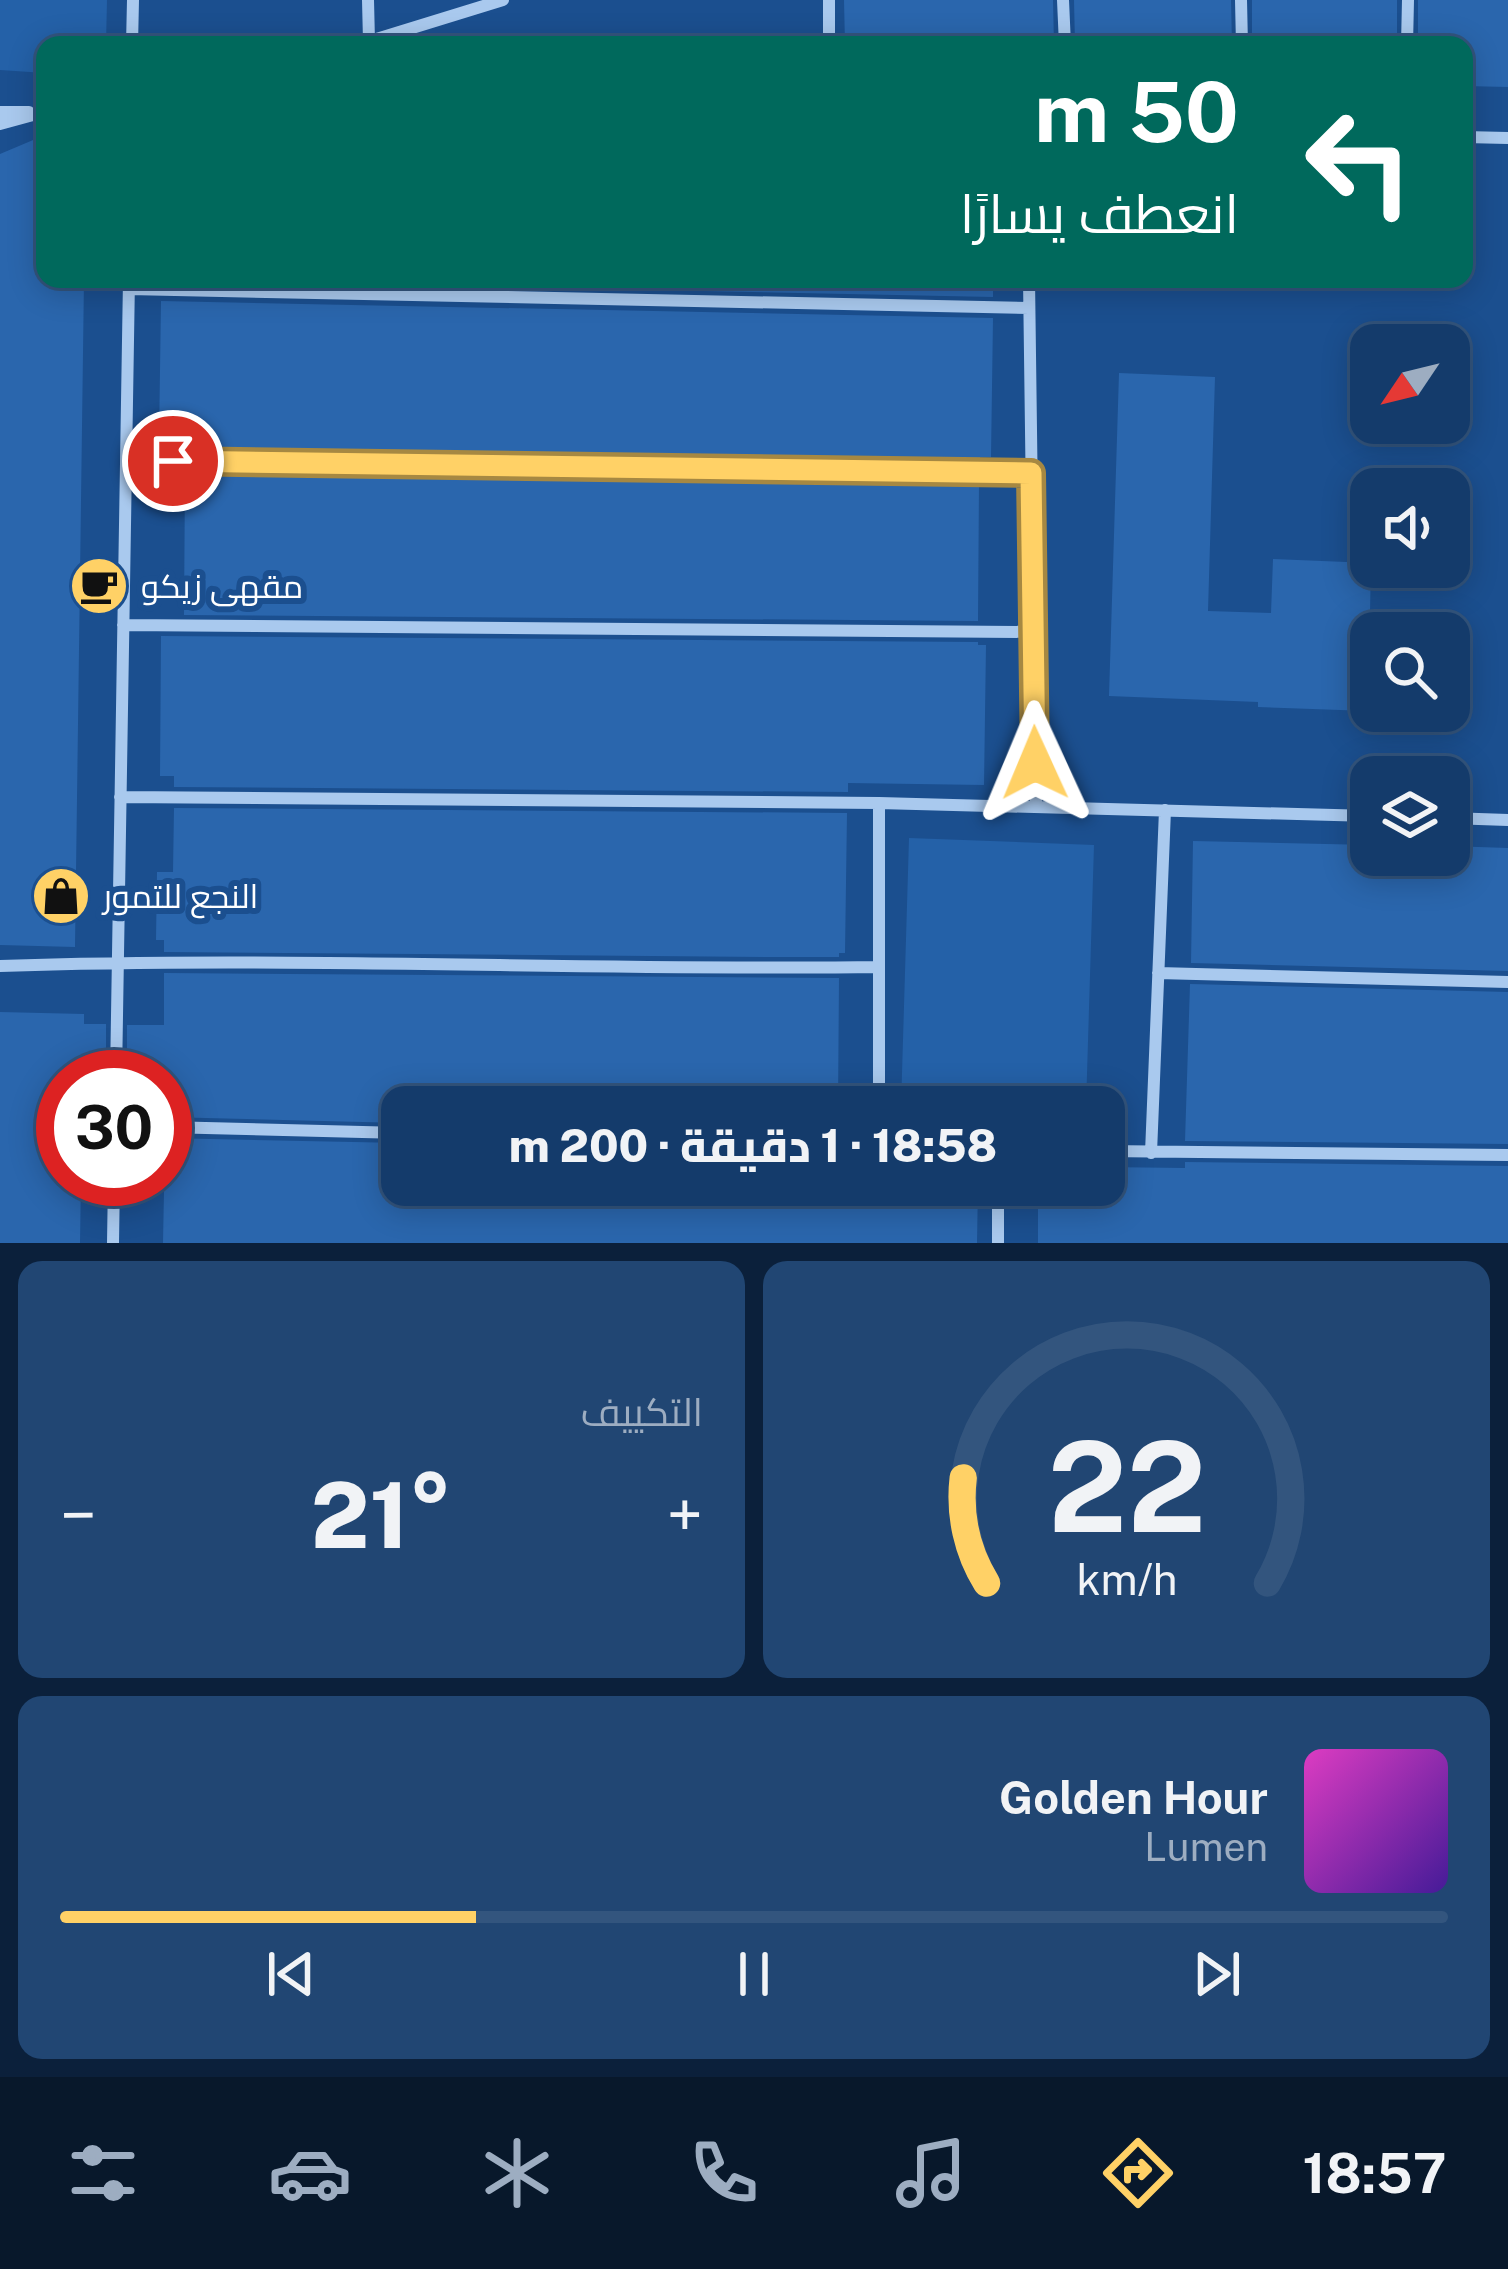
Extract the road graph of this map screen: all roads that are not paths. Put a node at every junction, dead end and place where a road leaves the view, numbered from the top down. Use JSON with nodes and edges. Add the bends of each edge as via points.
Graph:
{"nodes":[{"id":1,"x":133,"y":0,"type":"edge"},
{"id":2,"x":368,"y":0,"type":"edge"},
{"id":3,"x":503,"y":0,"type":"edge"},
{"id":4,"x":829,"y":0,"type":"edge"},
{"id":5,"x":1063,"y":0,"type":"edge"},
{"id":6,"x":1241,"y":0,"type":"edge"},
{"id":7,"x":1408,"y":0,"type":"edge"},
{"id":8,"x":132,"y":36,"type":"edge"},
{"id":9,"x":364,"y":36,"type":"edge"},
{"id":10,"x":386,"y":36,"type":"edge"},
{"id":11,"x":829,"y":36,"type":"edge"},
{"id":12,"x":1065,"y":36,"type":"edge"},
{"id":13,"x":1242,"y":36,"type":"edge"},
{"id":14,"x":1407,"y":36,"type":"edge"},
{"id":15,"x":0,"y":112,"type":"edge"},
{"id":16,"x":36,"y":112,"type":"edge"},
{"id":17,"x":36,"y":114,"type":"edge"},
{"id":18,"x":0,"y":124,"type":"edge"},
{"id":19,"x":1473,"y":137,"type":"edge"},
{"id":20,"x":1508,"y":138,"type":"edge"},
{"id":21,"x":129,"y":288,"type":"edge"},
{"id":22,"x":279,"y":288,"type":"edge"},
{"id":23,"x":1029,"y":288,"type":"edge"},
{"id":24,"x":1029,"y":308,"type":"junction"},
{"id":25,"x":125,"y":460,"type":"junction"},
{"id":26,"x":1031,"y":473,"type":"junction"},
{"id":27,"x":123,"y":625,"type":"junction"},
{"id":28,"x":1034,"y":632,"type":"junction"},
{"id":29,"x":120,"y":797,"type":"junction"},
{"id":30,"x":879,"y":802,"type":"junction"},
{"id":31,"x":1036,"y":807,"type":"junction"},
{"id":32,"x":1165,"y":810,"type":"junction"},
{"id":33,"x":1350,"y":815,"type":"edge"},
{"id":34,"x":1470,"y":819,"type":"edge"},
{"id":35,"x":1508,"y":820,"type":"edge"},
{"id":36,"x":118,"y":962,"type":"junction"},
{"id":37,"x":0,"y":966,"type":"edge"},
{"id":38,"x":879,"y":967,"type":"junction"},
{"id":39,"x":1158,"y":973,"type":"junction"},
{"id":40,"x":1508,"y":982,"type":"edge"},
{"id":41,"x":116,"y":1050,"type":"edge"},
{"id":42,"x":879,"y":1086,"type":"edge"},
{"id":43,"x":192,"y":1128,"type":"edge"},
{"id":44,"x":381,"y":1132,"type":"edge"},
{"id":45,"x":1125,"y":1152,"type":"edge"},
{"id":46,"x":1151,"y":1153,"type":"junction"},
{"id":47,"x":1508,"y":1155,"type":"edge"},
{"id":48,"x":114,"y":1206,"type":"edge"},
{"id":49,"x":998,"y":1206,"type":"edge"},
{"id":50,"x":113,"y":1243,"type":"edge"},
{"id":51,"x":998,"y":1243,"type":"edge"}],
"edges":[{"from":1,"to":8,"type":"street"},
{"from":2,"to":9,"type":"street"},
{"from":3,"to":10,"type":"street"},
{"from":4,"to":11,"type":"street"},
{"from":5,"to":12,"type":"street"},
{"from":6,"to":13,"type":"street"},
{"from":7,"to":14,"type":"street"},
{"from":15,"to":16,"type":"street"},
{"from":17,"to":18,"type":"street"},
{"from":19,"to":20,"type":"street"},
{"from":21,"to":25,"type":"street"},
{"from":22,"to":24,"type":"street"},
{"from":23,"to":24,"type":"street"},
{"from":24,"to":26,"type":"street"},
{"from":25,"to":26,"type":"street"},
{"from":25,"to":27,"type":"street"},
{"from":26,"to":28,"type":"street"},
{"from":27,"to":28,"type":"street"},
{"from":27,"to":29,"type":"street"},
{"from":28,"to":31,"type":"street"},
{"from":29,"to":30,"type":"street"},
{"from":29,"to":36,"type":"street"},
{"from":30,"to":31,"type":"street"},
{"from":30,"to":38,"type":"street"},
{"from":31,"to":32,"type":"street"},
{"from":32,"to":33,"type":"street"},
{"from":32,"to":39,"type":"street"},
{"from":34,"to":35,"type":"street"},
{"from":36,"to":37,"type":"street"},
{"from":36,"to":38,"type":"street"},
{"from":36,"to":41,"type":"street"},
{"from":38,"to":42,"type":"street"},
{"from":39,"to":40,"type":"street"},
{"from":39,"to":46,"type":"street"},
{"from":43,"to":44,"type":"street"},
{"from":45,"to":46,"type":"street"},
{"from":46,"to":47,"type":"street"},
{"from":48,"to":50,"type":"street"},
{"from":49,"to":51,"type":"street"}]}
